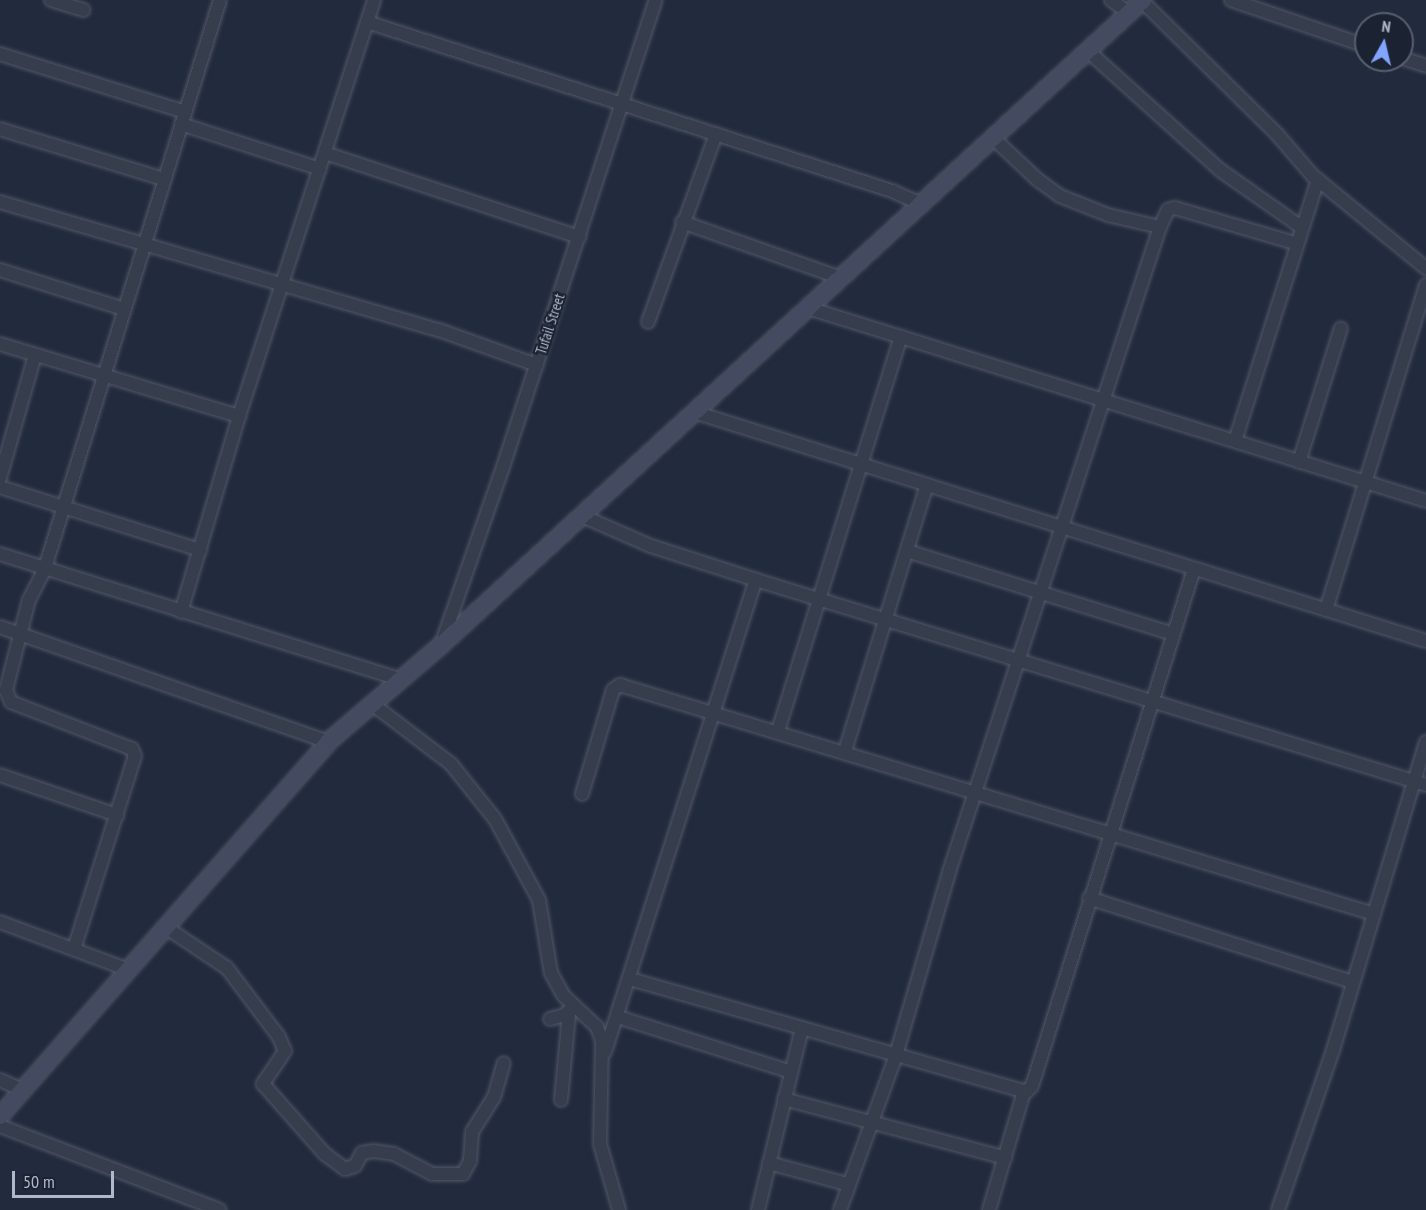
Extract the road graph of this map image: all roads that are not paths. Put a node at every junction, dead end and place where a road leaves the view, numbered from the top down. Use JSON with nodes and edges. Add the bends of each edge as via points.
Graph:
{"nodes":[{"id":1,"x":51,"y":0,"type":"edge"},
{"id":2,"x":220,"y":0,"type":"edge"},
{"id":3,"x":374,"y":0,"type":"edge"},
{"id":4,"x":656,"y":0,"type":"edge"},
{"id":5,"x":1111,"y":0,"type":"edge"},
{"id":6,"x":1231,"y":0,"type":"edge"},
{"id":7,"x":1143,"y":1,"type":"edge"},
{"id":8,"x":84,"y":10,"type":"dead end"},
{"id":9,"x":1129,"y":13,"type":"junction"},
{"id":10,"x":367,"y":22,"type":"junction"},
{"id":11,"x":1354,"y":42,"type":"edge"},
{"id":12,"x":1088,"y":51,"type":"junction"},
{"id":13,"x":0,"y":54,"type":"edge"},
{"id":14,"x":621,"y":106,"type":"junction"},
{"id":15,"x":183,"y":118,"type":"junction"},
{"id":16,"x":0,"y":129,"type":"edge"},
{"id":17,"x":716,"y":134,"type":"junction"},
{"id":18,"x":993,"y":138,"type":"junction"},
{"id":19,"x":325,"y":153,"type":"junction"},
{"id":20,"x":320,"y":169,"type":"junction"},
{"id":21,"x":164,"y":178,"type":"junction"},
{"id":22,"x":1318,"y":180,"type":"junction"},
{"id":23,"x":0,"y":202,"type":"edge"},
{"id":24,"x":921,"y":204,"type":"junction"},
{"id":25,"x":682,"y":222,"type":"junction"},
{"id":26,"x":1160,"y":227,"type":"junction"},
{"id":27,"x":1301,"y":227,"type":"junction"},
{"id":28,"x":579,"y":237,"type":"junction"},
{"id":29,"x":1295,"y":243,"type":"junction"},
{"id":30,"x":143,"y":246,"type":"junction"},
{"id":31,"x":1426,"y":268,"type":"edge"},
{"id":32,"x":0,"y":270,"type":"edge"},
{"id":33,"x":841,"y":278,"type":"junction"},
{"id":34,"x":1426,"y":285,"type":"edge"},
{"id":35,"x":281,"y":287,"type":"junction"},
{"id":36,"x":808,"y":308,"type":"junction"},
{"id":37,"x":124,"y":309,"type":"junction"},
{"id":38,"x":648,"y":322,"type":"dead end"},
{"id":39,"x":1341,"y":328,"type":"dead end"},
{"id":40,"x":902,"y":337,"type":"junction"},
{"id":41,"x":0,"y":344,"type":"edge"},
{"id":42,"x":35,"y":355,"type":"junction"},
{"id":43,"x":537,"y":365,"type":"junction"},
{"id":44,"x":103,"y":376,"type":"junction"},
{"id":45,"x":1101,"y":400,"type":"junction"},
{"id":46,"x":694,"y":412,"type":"junction"},
{"id":47,"x":239,"y":416,"type":"junction"},
{"id":48,"x":1234,"y":441,"type":"junction"},
{"id":49,"x":1299,"y":462,"type":"junction"},
{"id":50,"x":864,"y":466,"type":"junction"},
{"id":51,"x":0,"y":478,"type":"edge"},
{"id":52,"x":1365,"y":482,"type":"junction"},
{"id":53,"x":927,"y":485,"type":"junction"},
{"id":54,"x":0,"y":487,"type":"edge"},
{"id":55,"x":1426,"y":501,"type":"edge"},
{"id":56,"x":63,"y":505,"type":"junction"},
{"id":57,"x":582,"y":516,"type":"junction"},
{"id":58,"x":1061,"y":527,"type":"junction"},
{"id":59,"x":200,"y":550,"type":"junction"},
{"id":60,"x":907,"y":551,"type":"junction"},
{"id":61,"x":0,"y":554,"type":"edge"},
{"id":62,"x":45,"y":568,"type":"junction"},
{"id":63,"x":1194,"y":569,"type":"junction"},
{"id":64,"x":756,"y":580,"type":"junction"},
{"id":65,"x":1041,"y":593,"type":"junction"},
{"id":66,"x":821,"y":600,"type":"junction"},
{"id":67,"x":1326,"y":610,"type":"junction"},
{"id":68,"x":181,"y":612,"type":"junction"},
{"id":69,"x":886,"y":619,"type":"junction"},
{"id":70,"x":0,"y":627,"type":"edge"},
{"id":71,"x":21,"y":633,"type":"junction"},
{"id":72,"x":1173,"y":634,"type":"junction"},
{"id":73,"x":1426,"y":641,"type":"edge"},
{"id":74,"x":440,"y":646,"type":"junction"},
{"id":75,"x":1020,"y":659,"type":"junction"},
{"id":76,"x":400,"y":679,"type":"junction"},
{"id":77,"x":4,"y":699,"type":"edge"},
{"id":78,"x":1152,"y":700,"type":"junction"},
{"id":79,"x":371,"y":702,"type":"junction"},
{"id":80,"x":715,"y":712,"type":"junction"},
{"id":81,"x":778,"y":731,"type":"junction"},
{"id":82,"x":328,"y":742,"type":"junction"},
{"id":83,"x":1426,"y":742,"type":"edge"},
{"id":84,"x":845,"y":751,"type":"junction"},
{"id":85,"x":0,"y":775,"type":"edge"},
{"id":86,"x":1420,"y":784,"type":"edge"},
{"id":87,"x":976,"y":791,"type":"junction"},
{"id":88,"x":582,"y":794,"type":"dead end"},
{"id":89,"x":117,"y":815,"type":"junction"},
{"id":90,"x":1109,"y":832,"type":"junction"},
{"id":91,"x":1089,"y":898,"type":"junction"},
{"id":92,"x":1374,"y":914,"type":"junction"},
{"id":93,"x":0,"y":922,"type":"edge"},
{"id":94,"x":164,"y":926,"type":"junction"},
{"id":95,"x":74,"y":949,"type":"junction"},
{"id":96,"x":129,"y":970,"type":"junction"},
{"id":97,"x":630,"y":979,"type":"junction"},
{"id":98,"x":1353,"y":982,"type":"junction"},
{"id":99,"x":571,"y":1009,"type":"junction"},
{"id":100,"x":618,"y":1017,"type":"junction"},
{"id":101,"x":550,"y":1019,"type":"dead end"},
{"id":102,"x":802,"y":1028,"type":"junction"},
{"id":103,"x":896,"y":1055,"type":"junction"},
{"id":104,"x":603,"y":1056,"type":"junction"},
{"id":105,"x":504,"y":1063,"type":"dead end"},
{"id":106,"x":791,"y":1072,"type":"junction"},
{"id":107,"x":0,"y":1080,"type":"edge"},
{"id":108,"x":25,"y":1091,"type":"junction"},
{"id":109,"x":1024,"y":1092,"type":"junction"},
{"id":110,"x":784,"y":1099,"type":"junction"},
{"id":111,"x":561,"y":1100,"type":"dead end"},
{"id":112,"x":0,"y":1116,"type":"edge"},
{"id":113,"x":871,"y":1124,"type":"junction"},
{"id":114,"x":0,"y":1126,"type":"edge"},
{"id":115,"x":1005,"y":1158,"type":"junction"},
{"id":116,"x":769,"y":1163,"type":"junction"},
{"id":117,"x":847,"y":1184,"type":"junction"},
{"id":118,"x":220,"y":1210,"type":"edge"},
{"id":119,"x":619,"y":1210,"type":"edge"},
{"id":120,"x":758,"y":1210,"type":"edge"},
{"id":121,"x":840,"y":1210,"type":"edge"},
{"id":122,"x":989,"y":1210,"type":"edge"},
{"id":123,"x":1278,"y":1210,"type":"edge"}],
"edges":[{"from":1,"to":8,"type":"street"},
{"from":2,"to":15,"type":"street"},
{"from":3,"to":10,"type":"street"},
{"from":4,"to":14,"type":"street","name":"Tufail Street"},
{"from":5,"to":9,"type":"street"},
{"from":6,"to":11,"type":"street"},
{"from":7,"to":9,"type":"main road"},
{"from":7,"to":22,"type":"street"},
{"from":9,"to":12,"type":"main road"},
{"from":10,"to":14,"type":"street"},
{"from":10,"to":19,"type":"street"},
{"from":12,"to":18,"type":"main road"},
{"from":12,"to":27,"type":"street","via":[[1220,170]]},
{"from":13,"to":15,"type":"street"},
{"from":14,"to":17,"type":"street"},
{"from":14,"to":28,"type":"street","name":"Tufail Street"},
{"from":15,"to":20,"type":"street"},
{"from":15,"to":21,"type":"street"},
{"from":16,"to":21,"type":"street"},
{"from":17,"to":24,"type":"street"},
{"from":17,"to":25,"type":"street"},
{"from":18,"to":24,"type":"main road"},
{"from":18,"to":26,"type":"street","via":[[1038,181],[1060,196],[1108,215]]},
{"from":19,"to":20,"type":"street"},
{"from":19,"to":28,"type":"street"},
{"from":20,"to":35,"type":"street"},
{"from":21,"to":30,"type":"street"},
{"from":22,"to":27,"type":"street"},
{"from":22,"to":31,"type":"street"},
{"from":23,"to":30,"type":"street"},
{"from":24,"to":33,"type":"main road"},
{"from":25,"to":33,"type":"street"},
{"from":25,"to":38,"type":"street"},
{"from":26,"to":29,"type":"street","via":[[1167,210],[1175,208]]},
{"from":26,"to":45,"type":"street"},
{"from":27,"to":29,"type":"street"},
{"from":28,"to":43,"type":"street","name":"Tufail Street"},
{"from":29,"to":48,"type":"street"},
{"from":30,"to":35,"type":"street"},
{"from":30,"to":37,"type":"street"},
{"from":32,"to":37,"type":"street"},
{"from":33,"to":36,"type":"main road"},
{"from":34,"to":52,"type":"street"},
{"from":35,"to":43,"type":"street","via":[[439,330]]},
{"from":35,"to":47,"type":"street"},
{"from":36,"to":40,"type":"street"},
{"from":36,"to":46,"type":"main road"},
{"from":37,"to":44,"type":"street"},
{"from":39,"to":49,"type":"street"},
{"from":40,"to":45,"type":"street"},
{"from":40,"to":50,"type":"street"},
{"from":41,"to":42,"type":"street"},
{"from":42,"to":44,"type":"street"},
{"from":42,"to":51,"type":"street"},
{"from":43,"to":74,"type":"street","name":"Tufail Street"},
{"from":44,"to":47,"type":"street"},
{"from":44,"to":56,"type":"street"},
{"from":45,"to":48,"type":"street"},
{"from":45,"to":58,"type":"street"},
{"from":46,"to":50,"type":"street"},
{"from":46,"to":57,"type":"main road"},
{"from":47,"to":59,"type":"street"},
{"from":48,"to":49,"type":"street"},
{"from":49,"to":52,"type":"street"},
{"from":50,"to":53,"type":"street"},
{"from":50,"to":66,"type":"street"},
{"from":52,"to":55,"type":"street"},
{"from":52,"to":67,"type":"street"},
{"from":53,"to":58,"type":"street"},
{"from":53,"to":60,"type":"street"},
{"from":54,"to":56,"type":"street"},
{"from":56,"to":59,"type":"street"},
{"from":56,"to":62,"type":"street"},
{"from":57,"to":64,"type":"street","via":[[651,546]]},
{"from":57,"to":74,"type":"main road"},
{"from":58,"to":63,"type":"street"},
{"from":58,"to":65,"type":"street"},
{"from":59,"to":68,"type":"street"},
{"from":60,"to":65,"type":"street"},
{"from":60,"to":69,"type":"street"},
{"from":61,"to":62,"type":"street"},
{"from":62,"to":68,"type":"street"},
{"from":62,"to":71,"type":"street","via":[[29,600]]},
{"from":63,"to":67,"type":"street"},
{"from":63,"to":72,"type":"street"},
{"from":64,"to":66,"type":"street"},
{"from":64,"to":80,"type":"street"},
{"from":65,"to":72,"type":"street"},
{"from":65,"to":75,"type":"street"},
{"from":66,"to":69,"type":"street"},
{"from":66,"to":81,"type":"street"},
{"from":67,"to":73,"type":"street"},
{"from":68,"to":76,"type":"street"},
{"from":69,"to":75,"type":"street"},
{"from":69,"to":84,"type":"street"},
{"from":70,"to":71,"type":"street"},
{"from":71,"to":77,"type":"street"},
{"from":71,"to":82,"type":"street"},
{"from":72,"to":78,"type":"street"},
{"from":74,"to":76,"type":"main road"},
{"from":75,"to":78,"type":"street"},
{"from":75,"to":87,"type":"street"},
{"from":76,"to":79,"type":"main road"},
{"from":77,"to":89,"type":"street","via":[[132,748],[135,758]]},
{"from":78,"to":86,"type":"street"},
{"from":78,"to":90,"type":"street"},
{"from":79,"to":82,"type":"main road"},
{"from":79,"to":99,"type":"street","via":[[435,748],[495,819],[539,900],[551,974]]},
{"from":80,"to":81,"type":"street"},
{"from":80,"to":88,"type":"street","via":[[616,685]]},
{"from":80,"to":97,"type":"street"},
{"from":81,"to":84,"type":"street"},
{"from":82,"to":94,"type":"main road"},
{"from":83,"to":86,"type":"street"},
{"from":84,"to":87,"type":"street"},
{"from":85,"to":89,"type":"street"},
{"from":86,"to":92,"type":"street"},
{"from":87,"to":90,"type":"street"},
{"from":87,"to":103,"type":"street"},
{"from":89,"to":95,"type":"street"},
{"from":90,"to":91,"type":"street"},
{"from":90,"to":92,"type":"street"},
{"from":91,"to":98,"type":"street"},
{"from":91,"to":109,"type":"street","via":[[1032,1086]]},
{"from":92,"to":98,"type":"street"},
{"from":93,"to":95,"type":"street"},
{"from":94,"to":96,"type":"main road"},
{"from":94,"to":105,"type":"street","via":[[227,968],[279,1037],[285,1051],[263,1084],[325,1154],[345,1169],[355,1166],[362,1153],[373,1151],[394,1154],[432,1174],[463,1174],[470,1161],[474,1127],[494,1097]]},
{"from":95,"to":96,"type":"street"},
{"from":96,"to":108,"type":"main road"},
{"from":97,"to":100,"type":"street"},
{"from":97,"to":102,"type":"street"},
{"from":98,"to":123,"type":"street"},
{"from":99,"to":101,"type":"street"},
{"from":99,"to":104,"type":"street","via":[[597,1026]]},
{"from":99,"to":111,"type":"street"},
{"from":100,"to":104,"type":"street"},
{"from":100,"to":106,"type":"street"},
{"from":102,"to":103,"type":"street"},
{"from":102,"to":106,"type":"street"},
{"from":103,"to":109,"type":"street"},
{"from":103,"to":113,"type":"street"},
{"from":104,"to":119,"type":"street","via":[[600,1144]]},
{"from":106,"to":110,"type":"street"},
{"from":107,"to":108,"type":"street"},
{"from":108,"to":112,"type":"main road"},
{"from":109,"to":115,"type":"street"},
{"from":110,"to":113,"type":"street"},
{"from":110,"to":116,"type":"street"},
{"from":113,"to":115,"type":"street"},
{"from":113,"to":117,"type":"street"},
{"from":114,"to":118,"type":"street"},
{"from":115,"to":122,"type":"street"},
{"from":116,"to":117,"type":"street"},
{"from":116,"to":120,"type":"street"},
{"from":117,"to":121,"type":"street"}]}
